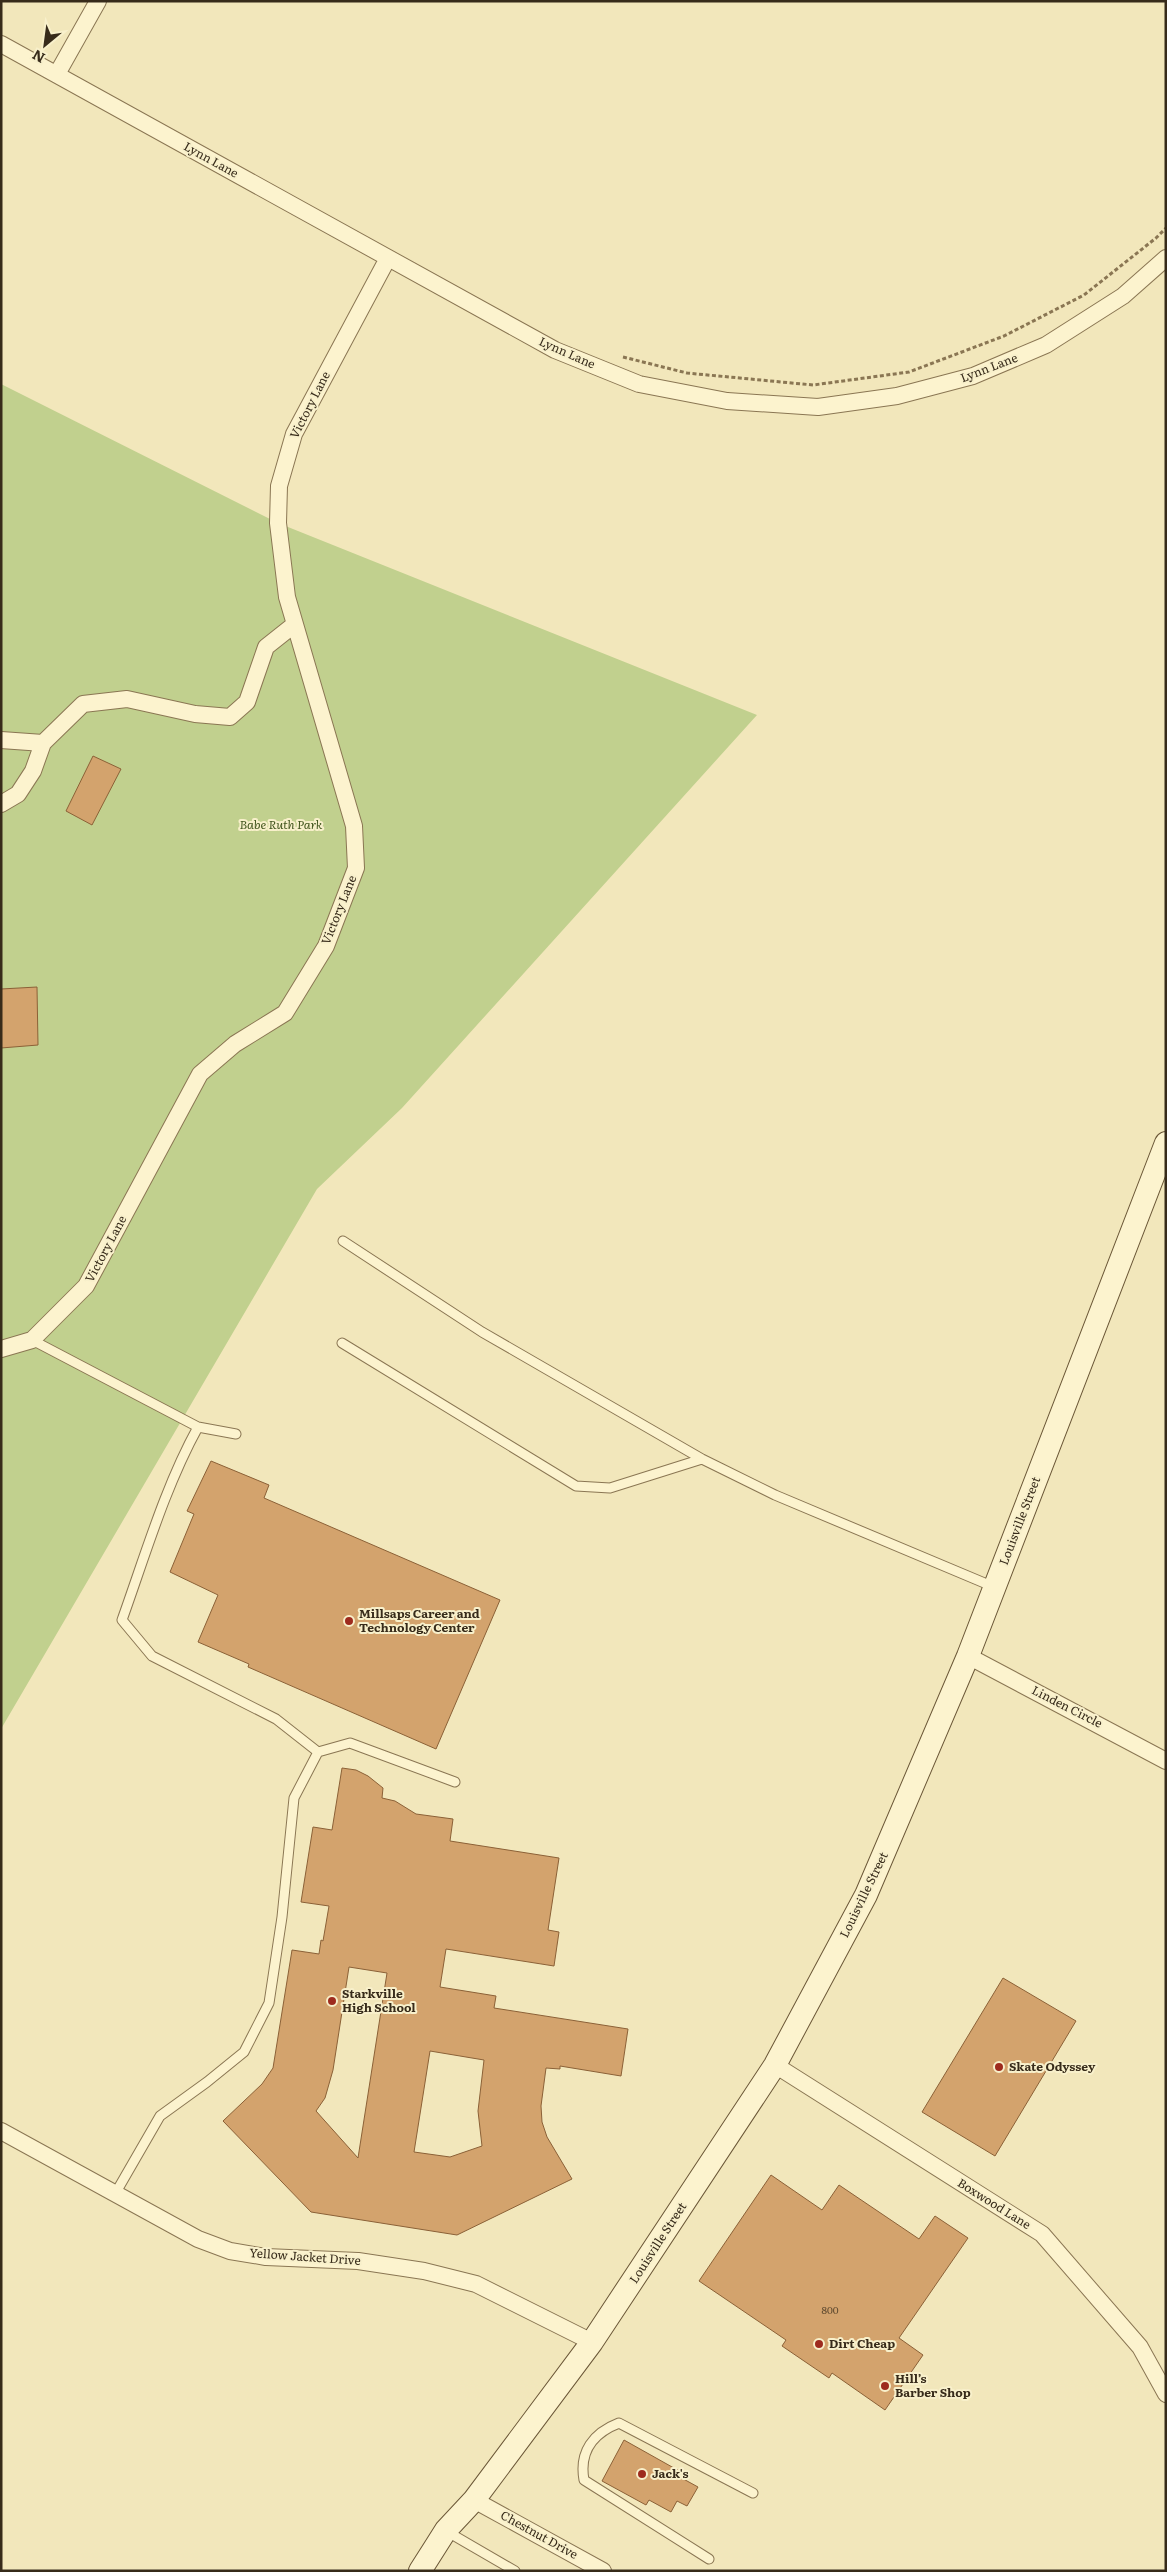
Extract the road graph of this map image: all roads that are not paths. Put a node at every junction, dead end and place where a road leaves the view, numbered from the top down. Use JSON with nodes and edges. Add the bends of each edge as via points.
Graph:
{"nodes":[{"id":1,"x":98,"y":1,"type":"edge"},
{"id":2,"x":1,"y":44,"type":"edge"},
{"id":3,"x":57,"y":74,"type":"junction"},
{"id":4,"x":388,"y":258,"type":"junction"},
{"id":5,"x":1166,"y":258,"type":"edge"},
{"id":6,"x":295,"y":624,"type":"junction"},
{"id":7,"x":1,"y":740,"type":"edge"},
{"id":8,"x":43,"y":743,"type":"junction"},
{"id":9,"x":1,"y":804,"type":"edge"},
{"id":10,"x":1166,"y":1143,"type":"edge"},
{"id":11,"x":343,"y":1241,"type":"dead end"},
{"id":12,"x":32,"y":1340,"type":"junction"},
{"id":13,"x":342,"y":1343,"type":"dead end"},
{"id":14,"x":1,"y":1349,"type":"edge"},
{"id":15,"x":198,"y":1428,"type":"junction"},
{"id":16,"x":236,"y":1434,"type":"dead end"},
{"id":17,"x":702,"y":1459,"type":"junction"},
{"id":18,"x":994,"y":1587,"type":"junction"},
{"id":19,"x":968,"y":1656,"type":"junction"},
{"id":20,"x":318,"y":1752,"type":"junction"},
{"id":21,"x":1166,"y":1761,"type":"edge"},
{"id":22,"x":454,"y":1782,"type":"dead end"},
{"id":23,"x":775,"y":2065,"type":"junction"},
{"id":24,"x":1,"y":2131,"type":"edge"},
{"id":25,"x":115,"y":2194,"type":"junction"},
{"id":26,"x":592,"y":2342,"type":"junction"},
{"id":27,"x":1166,"y":2394,"type":"edge"},
{"id":28,"x":753,"y":2493,"type":"dead end"},
{"id":29,"x":474,"y":2500,"type":"junction"},
{"id":30,"x":446,"y":2530,"type":"junction"},
{"id":31,"x":709,"y":2559,"type":"dead end"},
{"id":32,"x":420,"y":2571,"type":"edge"},
{"id":33,"x":515,"y":2571,"type":"edge"},
{"id":34,"x":603,"y":2571,"type":"edge"}],
"edges":[{"from":1,"to":3,"type":"street"},
{"from":2,"to":3,"type":"street","name":"Lynn Lane"},
{"from":3,"to":4,"type":"street","name":"Lynn Lane"},
{"from":4,"to":5,"type":"street","name":"Lynn Lane","via":[[555,350],[640,384],[727,401],[818,407],[896,396],[973,376],[1046,345],[1123,296]]},
{"from":4,"to":6,"type":"street","name":"Victory Lane","via":[[294,434],[279,486],[278,523],[287,596]]},
{"from":6,"to":8,"type":"street","via":[[266,647],[247,702],[230,717],[195,714],[127,699],[83,704]]},
{"from":6,"to":12,"type":"street","name":"Victory Lane","via":[[354,826],[356,868],[326,946],[285,1013],[235,1044],[200,1074],[86,1286]]},
{"from":7,"to":8,"type":"street"},
{"from":8,"to":9,"type":"street","via":[[33,771],[18,794]]},
{"from":10,"to":18,"type":"main road","name":"Louisville Street"},
{"from":11,"to":17,"type":"lane","via":[[482,1332]]},
{"from":12,"to":14,"type":"street","name":"Victory Lane"},
{"from":12,"to":15,"type":"lane"},
{"from":13,"to":17,"type":"lane","via":[[576,1486],[610,1488]]},
{"from":15,"to":16,"type":"lane"},
{"from":15,"to":20,"type":"lane","via":[[167,1498],[122,1620],[152,1656],[276,1719]]},
{"from":17,"to":18,"type":"lane","via":[[775,1495]]},
{"from":18,"to":19,"type":"main road","name":"Louisville Street"},
{"from":19,"to":21,"type":"street","name":"Linden Circle"},
{"from":19,"to":23,"type":"main road","name":"Louisville Street","via":[[866,1895]]},
{"from":20,"to":22,"type":"lane","via":[[350,1743]]},
{"from":20,"to":25,"type":"lane","via":[[294,1798],[269,2003],[244,2052],[160,2116]]},
{"from":23,"to":26,"type":"main road","name":"Louisville Street"},
{"from":23,"to":27,"type":"street","name":"Boxwood Lane","via":[[1042,2234],[1140,2347]]},
{"from":24,"to":25,"type":"street","name":"Yellow Jacket Drive"},
{"from":25,"to":26,"type":"street","name":"Yellow Jacket Drive","via":[[198,2239],[230,2251],[266,2257],[358,2261],[424,2270],[476,2284]]},
{"from":26,"to":29,"type":"main road","name":"Louisville Street"},
{"from":28,"to":31,"type":"lane","via":[[619,2423],[602,2430],[589,2447],[582,2465],[584,2480]]},
{"from":29,"to":30,"type":"main road","name":"Louisville Street"},
{"from":29,"to":34,"type":"street","name":"Chestnut Drive"},
{"from":30,"to":32,"type":"main road","name":"Louisville Street"},
{"from":30,"to":33,"type":"lane"}]}
